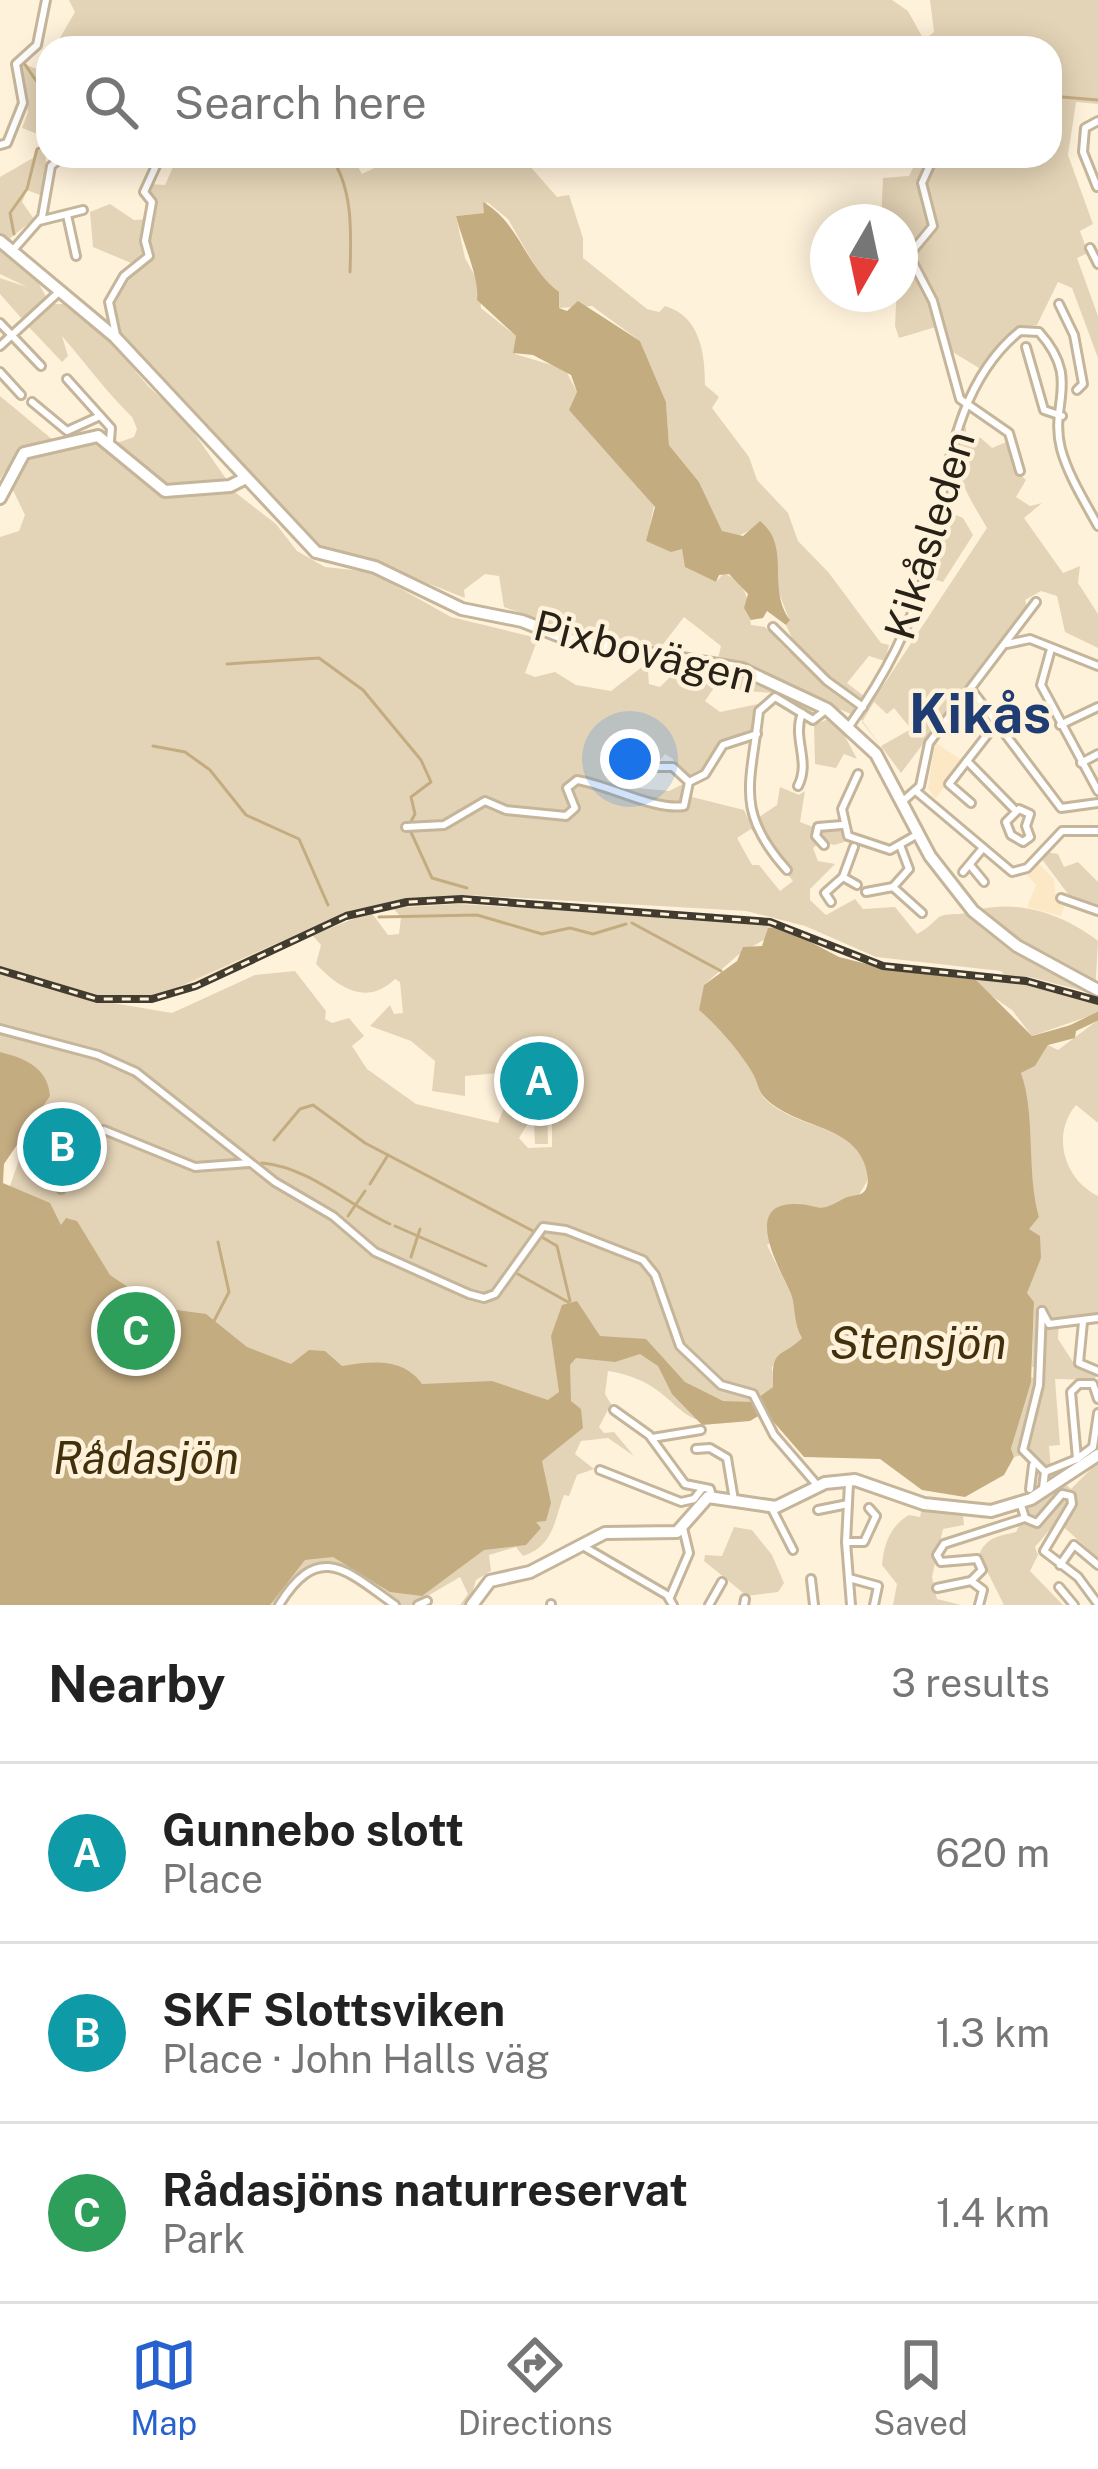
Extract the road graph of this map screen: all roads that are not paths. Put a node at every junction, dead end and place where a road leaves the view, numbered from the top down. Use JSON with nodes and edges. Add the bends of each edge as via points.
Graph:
{"nodes":[{"id":1,"x":46,"y":0,"type":"edge"},
{"id":2,"x":39,"y":36,"type":"edge"},
{"id":3,"x":36,"y":46,"type":"edge"},
{"id":4,"x":1098,"y":121,"type":"edge"},
{"id":5,"x":0,"y":145,"type":"edge"},
{"id":6,"x":51,"y":168,"type":"edge"},
{"id":7,"x":155,"y":168,"type":"edge"},
{"id":8,"x":929,"y":168,"type":"edge"},
{"id":9,"x":1097,"y":187,"type":"edge"},
{"id":10,"x":83,"y":210,"type":"dead end"},
{"id":11,"x":67,"y":215,"type":"junction"},
{"id":12,"x":40,"y":220,"type":"junction"},
{"id":13,"x":0,"y":241,"type":"edge"},
{"id":14,"x":1090,"y":248,"type":"dead end"},
{"id":15,"x":13,"y":250,"type":"junction"},
{"id":16,"x":76,"y":256,"type":"dead end"},
{"id":17,"x":1098,"y":264,"type":"edge"},
{"id":18,"x":60,"y":291,"type":"junction"},
{"id":19,"x":1059,"y":304,"type":"dead end"},
{"id":20,"x":0,"y":323,"type":"edge"},
{"id":21,"x":12,"y":335,"type":"junction"},
{"id":22,"x":115,"y":337,"type":"junction"},
{"id":23,"x":0,"y":346,"type":"edge"},
{"id":24,"x":1026,"y":347,"type":"dead end"},
{"id":25,"x":41,"y":366,"type":"dead end"},
{"id":26,"x":0,"y":372,"type":"edge"},
{"id":27,"x":67,"y":379,"type":"dead end"},
{"id":28,"x":1077,"y":390,"type":"dead end"},
{"id":29,"x":21,"y":395,"type":"dead end"},
{"id":30,"x":32,"y":402,"type":"dead end"},
{"id":31,"x":968,"y":406,"type":"junction"},
{"id":32,"x":100,"y":416,"type":"junction"},
{"id":33,"x":1062,"y":416,"type":"junction"},
{"id":34,"x":110,"y":441,"type":"junction"},
{"id":35,"x":1020,"y":471,"type":"dead end"},
{"id":36,"x":244,"y":479,"type":"junction"},
{"id":37,"x":0,"y":498,"type":"edge"},
{"id":38,"x":1098,"y":526,"type":"edge"},
{"id":39,"x":1036,"y":602,"type":"dead end"},
{"id":40,"x":773,"y":627,"type":"dead end"},
{"id":41,"x":1007,"y":644,"type":"junction"},
{"id":42,"x":1051,"y":649,"type":"junction"},
{"id":43,"x":1098,"y":666,"type":"edge"},
{"id":44,"x":971,"y":689,"type":"junction"},
{"id":45,"x":862,"y":707,"type":"junction"},
{"id":46,"x":1098,"y":707,"type":"edge"},
{"id":47,"x":827,"y":709,"type":"junction"},
{"id":48,"x":802,"y":713,"type":"junction"},
{"id":49,"x":998,"y":722,"type":"junction"},
{"id":50,"x":850,"y":725,"type":"junction"},
{"id":51,"x":1060,"y":725,"type":"junction"},
{"id":52,"x":757,"y":734,"type":"junction"},
{"id":53,"x":1098,"y":754,"type":"edge"},
{"id":54,"x":967,"y":761,"type":"junction"},
{"id":55,"x":1081,"y":764,"type":"junction"},
{"id":56,"x":640,"y":766,"type":"dead end"},
{"id":57,"x":858,"y":774,"type":"dead end"},
{"id":58,"x":689,"y":782,"type":"junction"},
{"id":59,"x":798,"y":786,"type":"dead end"},
{"id":60,"x":1098,"y":791,"type":"edge"},
{"id":61,"x":917,"y":792,"type":"junction"},
{"id":62,"x":903,"y":801,"type":"junction"},
{"id":63,"x":971,"y":802,"type":"dead end"},
{"id":64,"x":1098,"y":803,"type":"edge"},
{"id":65,"x":1015,"y":810,"type":"junction"},
{"id":66,"x":842,"y":825,"type":"junction"},
{"id":67,"x":406,"y":826,"type":"dead end"},
{"id":68,"x":1098,"y":831,"type":"edge"},
{"id":69,"x":918,"y":834,"type":"junction"},
{"id":70,"x":824,"y":844,"type":"dead end"},
{"id":71,"x":900,"y":845,"type":"junction"},
{"id":72,"x":854,"y":847,"type":"dead end"},
{"id":73,"x":983,"y":848,"type":"junction"},
{"id":74,"x":787,"y":870,"type":"dead end"},
{"id":75,"x":843,"y":877,"type":"junction"},
{"id":76,"x":984,"y":882,"type":"dead end"},
{"id":77,"x":852,"y":885,"type":"dead end"},
{"id":78,"x":892,"y":887,"type":"junction"},
{"id":79,"x":866,"y":892,"type":"dead end"},
{"id":80,"x":1061,"y":898,"type":"dead end"},
{"id":81,"x":831,"y":902,"type":"dead end"},
{"id":82,"x":1098,"y":911,"type":"edge"},
{"id":83,"x":922,"y":914,"type":"dead end"},
{"id":84,"x":1098,"y":990,"type":"edge"},
{"id":85,"x":0,"y":1029,"type":"edge"},
{"id":86,"x":249,"y":1162,"type":"junction"},
{"id":87,"x":62,"y":1189,"type":"dead end"},
{"id":88,"x":1098,"y":1318,"type":"edge"},
{"id":89,"x":1083,"y":1322,"type":"junction"},
{"id":90,"x":1098,"y":1371,"type":"edge"},
{"id":91,"x":1098,"y":1399,"type":"edge"},
{"id":92,"x":614,"y":1410,"type":"dead end"},
{"id":93,"x":1098,"y":1412,"type":"edge"},
{"id":94,"x":700,"y":1430,"type":"dead end"},
{"id":95,"x":652,"y":1438,"type":"junction"},
{"id":96,"x":697,"y":1449,"type":"dead end"},
{"id":97,"x":1098,"y":1455,"type":"edge"},
{"id":98,"x":1077,"y":1459,"type":"junction"},
{"id":99,"x":1033,"y":1465,"type":"junction"},
{"id":100,"x":600,"y":1470,"type":"dead end"},
{"id":101,"x":1045,"y":1472,"type":"junction"},
{"id":102,"x":849,"y":1480,"type":"junction"},
{"id":103,"x":818,"y":1486,"type":"junction"},
{"id":104,"x":1030,"y":1489,"type":"dead end"},
{"id":105,"x":1045,"y":1491,"type":"junction"},
{"id":106,"x":707,"y":1493,"type":"junction"},
{"id":107,"x":734,"y":1500,"type":"junction"},
{"id":108,"x":848,"y":1504,"type":"junction"},
{"id":109,"x":1021,"y":1504,"type":"junction"},
{"id":110,"x":770,"y":1507,"type":"junction"},
{"id":111,"x":869,"y":1508,"type":"dead end"},
{"id":112,"x":818,"y":1510,"type":"dead end"},
{"id":113,"x":1025,"y":1518,"type":"junction"},
{"id":114,"x":683,"y":1528,"type":"junction"},
{"id":115,"x":579,"y":1542,"type":"junction"},
{"id":116,"x":846,"y":1542,"type":"junction"},
{"id":117,"x":793,"y":1550,"type":"dead end"},
{"id":118,"x":1098,"y":1565,"type":"edge"},
{"id":119,"x":1060,"y":1566,"type":"junction"},
{"id":120,"x":849,"y":1578,"type":"junction"},
{"id":121,"x":811,"y":1580,"type":"dead end"},
{"id":122,"x":971,"y":1581,"type":"junction"},
{"id":123,"x":722,"y":1582,"type":"dead end"},
{"id":124,"x":1059,"y":1587,"type":"dead end"},
{"id":125,"x":937,"y":1588,"type":"dead end"},
{"id":126,"x":670,"y":1602,"type":"edge"},
{"id":127,"x":1098,"y":1604,"type":"edge"},
{"id":128,"x":279,"y":1605,"type":"edge"},
{"id":129,"x":395,"y":1605,"type":"edge"},
{"id":130,"x":472,"y":1605,"type":"edge"},
{"id":131,"x":709,"y":1605,"type":"edge"},
{"id":132,"x":814,"y":1605,"type":"edge"},
{"id":133,"x":851,"y":1605,"type":"edge"},
{"id":134,"x":874,"y":1605,"type":"edge"},
{"id":135,"x":979,"y":1605,"type":"edge"},
{"id":136,"x":1074,"y":1605,"type":"edge"}],
"edges":[{"from":1,"to":2,"type":"street"},
{"from":3,"to":5,"type":"street","via":[[16,64],[22,109]]},
{"from":4,"to":9,"type":"street","via":[[1085,128],[1083,142]]},
{"from":6,"to":12,"type":"street"},
{"from":7,"to":22,"type":"street","via":[[144,192],[152,202],[149,256],[109,302]]},
{"from":8,"to":31,"type":"street","via":[[922,183],[933,226],[909,255]]},
{"from":10,"to":11,"type":"street"},
{"from":11,"to":12,"type":"street"},
{"from":11,"to":16,"type":"street"},
{"from":12,"to":15,"type":"street"},
{"from":13,"to":15,"type":"street","name":"Pixbovägen"},
{"from":14,"to":17,"type":"street"},
{"from":15,"to":18,"type":"street","name":"Pixbovägen"},
{"from":18,"to":21,"type":"street"},
{"from":18,"to":22,"type":"street","name":"Pixbovägen"},
{"from":19,"to":28,"type":"street","via":[[1078,355]]},
{"from":20,"to":21,"type":"street"},
{"from":21,"to":23,"type":"street"},
{"from":21,"to":25,"type":"street"},
{"from":22,"to":36,"type":"street","name":"Pixbovägen"},
{"from":24,"to":33,"type":"street","via":[[1045,411]]},
{"from":26,"to":29,"type":"street"},
{"from":27,"to":32,"type":"street"},
{"from":30,"to":32,"type":"street","via":[[67,431]]},
{"from":31,"to":33,"type":"street","name":"Kikåsleden","via":[[1012,337],[1032,329],[1050,345],[1062,374]]},
{"from":31,"to":35,"type":"street","via":[[1009,433]]},
{"from":31,"to":45,"type":"street","name":"Kikåsleden","via":[[914,608]]},
{"from":32,"to":34,"type":"street","via":[[113,431]]},
{"from":33,"to":38,"type":"street","via":[[1060,446]]},
{"from":34,"to":36,"type":"street","via":[[165,491]]},
{"from":34,"to":37,"type":"street","via":[[94,435],[24,453]]},
{"from":36,"to":47,"type":"street","name":"Pixbovägen","via":[[324,556],[375,567],[462,609],[573,640],[742,669]]},
{"from":39,"to":41,"type":"street"},
{"from":40,"to":45,"type":"street"},
{"from":41,"to":42,"type":"street","via":[[1030,639]]},
{"from":41,"to":44,"type":"street"},
{"from":42,"to":43,"type":"street"},
{"from":42,"to":51,"type":"street","via":[[1041,684]]},
{"from":44,"to":49,"type":"street"},
{"from":44,"to":61,"type":"street","via":[[925,751]]},
{"from":45,"to":50,"type":"street","name":"Kikåsleden"},
{"from":46,"to":51,"type":"street"},
{"from":47,"to":48,"type":"street","via":[[816,720]]},
{"from":47,"to":50,"type":"street","name":"Pixbovägen"},
{"from":48,"to":52,"type":"street","via":[[768,699]]},
{"from":48,"to":59,"type":"street"},
{"from":49,"to":54,"type":"street"},
{"from":49,"to":64,"type":"street","via":[[1063,809]]},
{"from":50,"to":62,"type":"street","name":"Pixbovägen"},
{"from":51,"to":55,"type":"street"},
{"from":52,"to":58,"type":"street","via":[[723,745],[703,776]]},
{"from":52,"to":74,"type":"street","via":[[750,815]]},
{"from":53,"to":55,"type":"street"},
{"from":54,"to":63,"type":"street","via":[[949,787]]},
{"from":54,"to":65,"type":"street"},
{"from":55,"to":60,"type":"street"},
{"from":56,"to":58,"type":"street","via":[[673,767]]},
{"from":57,"to":66,"type":"street"},
{"from":58,"to":67,"type":"street","via":[[688,802],[678,807],[577,780],[567,788],[575,808],[566,816],[485,801],[445,825]]},
{"from":61,"to":62,"type":"street"},
{"from":61,"to":73,"type":"street"},
{"from":62,"to":69,"type":"street","name":"Pixbovägen"},
{"from":65,"to":65,"type":"street","via":[[1006,828],[1027,841],[1030,814]]},
{"from":66,"to":70,"type":"street","via":[[818,827]]},
{"from":66,"to":71,"type":"street","via":[[848,836],[885,850]]},
{"from":68,"to":73,"type":"street","via":[[1063,831],[1018,872]]},
{"from":69,"to":71,"type":"street"},
{"from":69,"to":84,"type":"street","name":"Pixbovägen","via":[[986,923]]},
{"from":71,"to":78,"type":"street","via":[[909,869]]},
{"from":72,"to":75,"type":"street"},
{"from":73,"to":76,"type":"street","via":[[967,868]]},
{"from":75,"to":77,"type":"street"},
{"from":75,"to":81,"type":"street","via":[[825,893]]},
{"from":78,"to":79,"type":"street"},
{"from":78,"to":83,"type":"street"},
{"from":80,"to":82,"type":"street"},
{"from":85,"to":86,"type":"street","via":[[136,1072]]},
{"from":86,"to":87,"type":"street","via":[[195,1167],[104,1130],[57,1163]]},
{"from":86,"to":103,"type":"street","via":[[375,1252],[482,1298],[495,1294],[543,1227],[634,1255],[655,1275],[680,1346],[721,1385],[755,1398],[794,1463]]},
{"from":88,"to":89,"type":"street"},
{"from":89,"to":90,"type":"street","via":[[1079,1363]]},
{"from":89,"to":99,"type":"street","via":[[1049,1324],[1042,1311],[1039,1385],[1023,1450]]},
{"from":91,"to":98,"type":"street","via":[[1093,1384],[1071,1392]]},
{"from":92,"to":95,"type":"street"},
{"from":93,"to":98,"type":"street","via":[[1094,1444]]},
{"from":94,"to":95,"type":"street"},
{"from":95,"to":106,"type":"street","via":[[679,1478]]},
{"from":96,"to":107,"type":"street","via":[[730,1461]]},
{"from":97,"to":105,"type":"street"},
{"from":98,"to":101,"type":"street"},
{"from":99,"to":101,"type":"street"},
{"from":99,"to":104,"type":"street"},
{"from":100,"to":106,"type":"street","via":[[681,1502]]},
{"from":101,"to":105,"type":"street"},
{"from":102,"to":103,"type":"street"},
{"from":102,"to":108,"type":"street"},
{"from":102,"to":109,"type":"street","via":[[965,1512]]},
{"from":103,"to":110,"type":"street"},
{"from":105,"to":109,"type":"street"},
{"from":106,"to":107,"type":"street"},
{"from":106,"to":114,"type":"street"},
{"from":107,"to":110,"type":"street"},
{"from":108,"to":112,"type":"street"},
{"from":108,"to":116,"type":"street"},
{"from":109,"to":113,"type":"street"},
{"from":110,"to":117,"type":"street"},
{"from":111,"to":116,"type":"street","via":[[875,1519],[864,1542]]},
{"from":113,"to":119,"type":"street","via":[[1040,1522],[1060,1496],[1071,1496],[1044,1548]]},
{"from":113,"to":122,"type":"street","via":[[941,1546],[941,1562],[980,1563]]},
{"from":114,"to":115,"type":"street","via":[[614,1531]]},
{"from":114,"to":126,"type":"street","via":[[688,1553]]},
{"from":115,"to":126,"type":"street"},
{"from":115,"to":130,"type":"street","via":[[530,1572],[490,1581]]},
{"from":116,"to":120,"type":"street"},
{"from":118,"to":119,"type":"street","via":[[1074,1545]]},
{"from":119,"to":127,"type":"street"},
{"from":120,"to":133,"type":"street"},
{"from":120,"to":134,"type":"street","via":[[878,1586]]},
{"from":121,"to":132,"type":"street"},
{"from":122,"to":125,"type":"street"},
{"from":122,"to":135,"type":"street","via":[[983,1590]]},
{"from":123,"to":131,"type":"street"},
{"from":124,"to":136,"type":"street"},
{"from":128,"to":129,"type":"street","via":[[305,1573],[326,1564]]}]}
